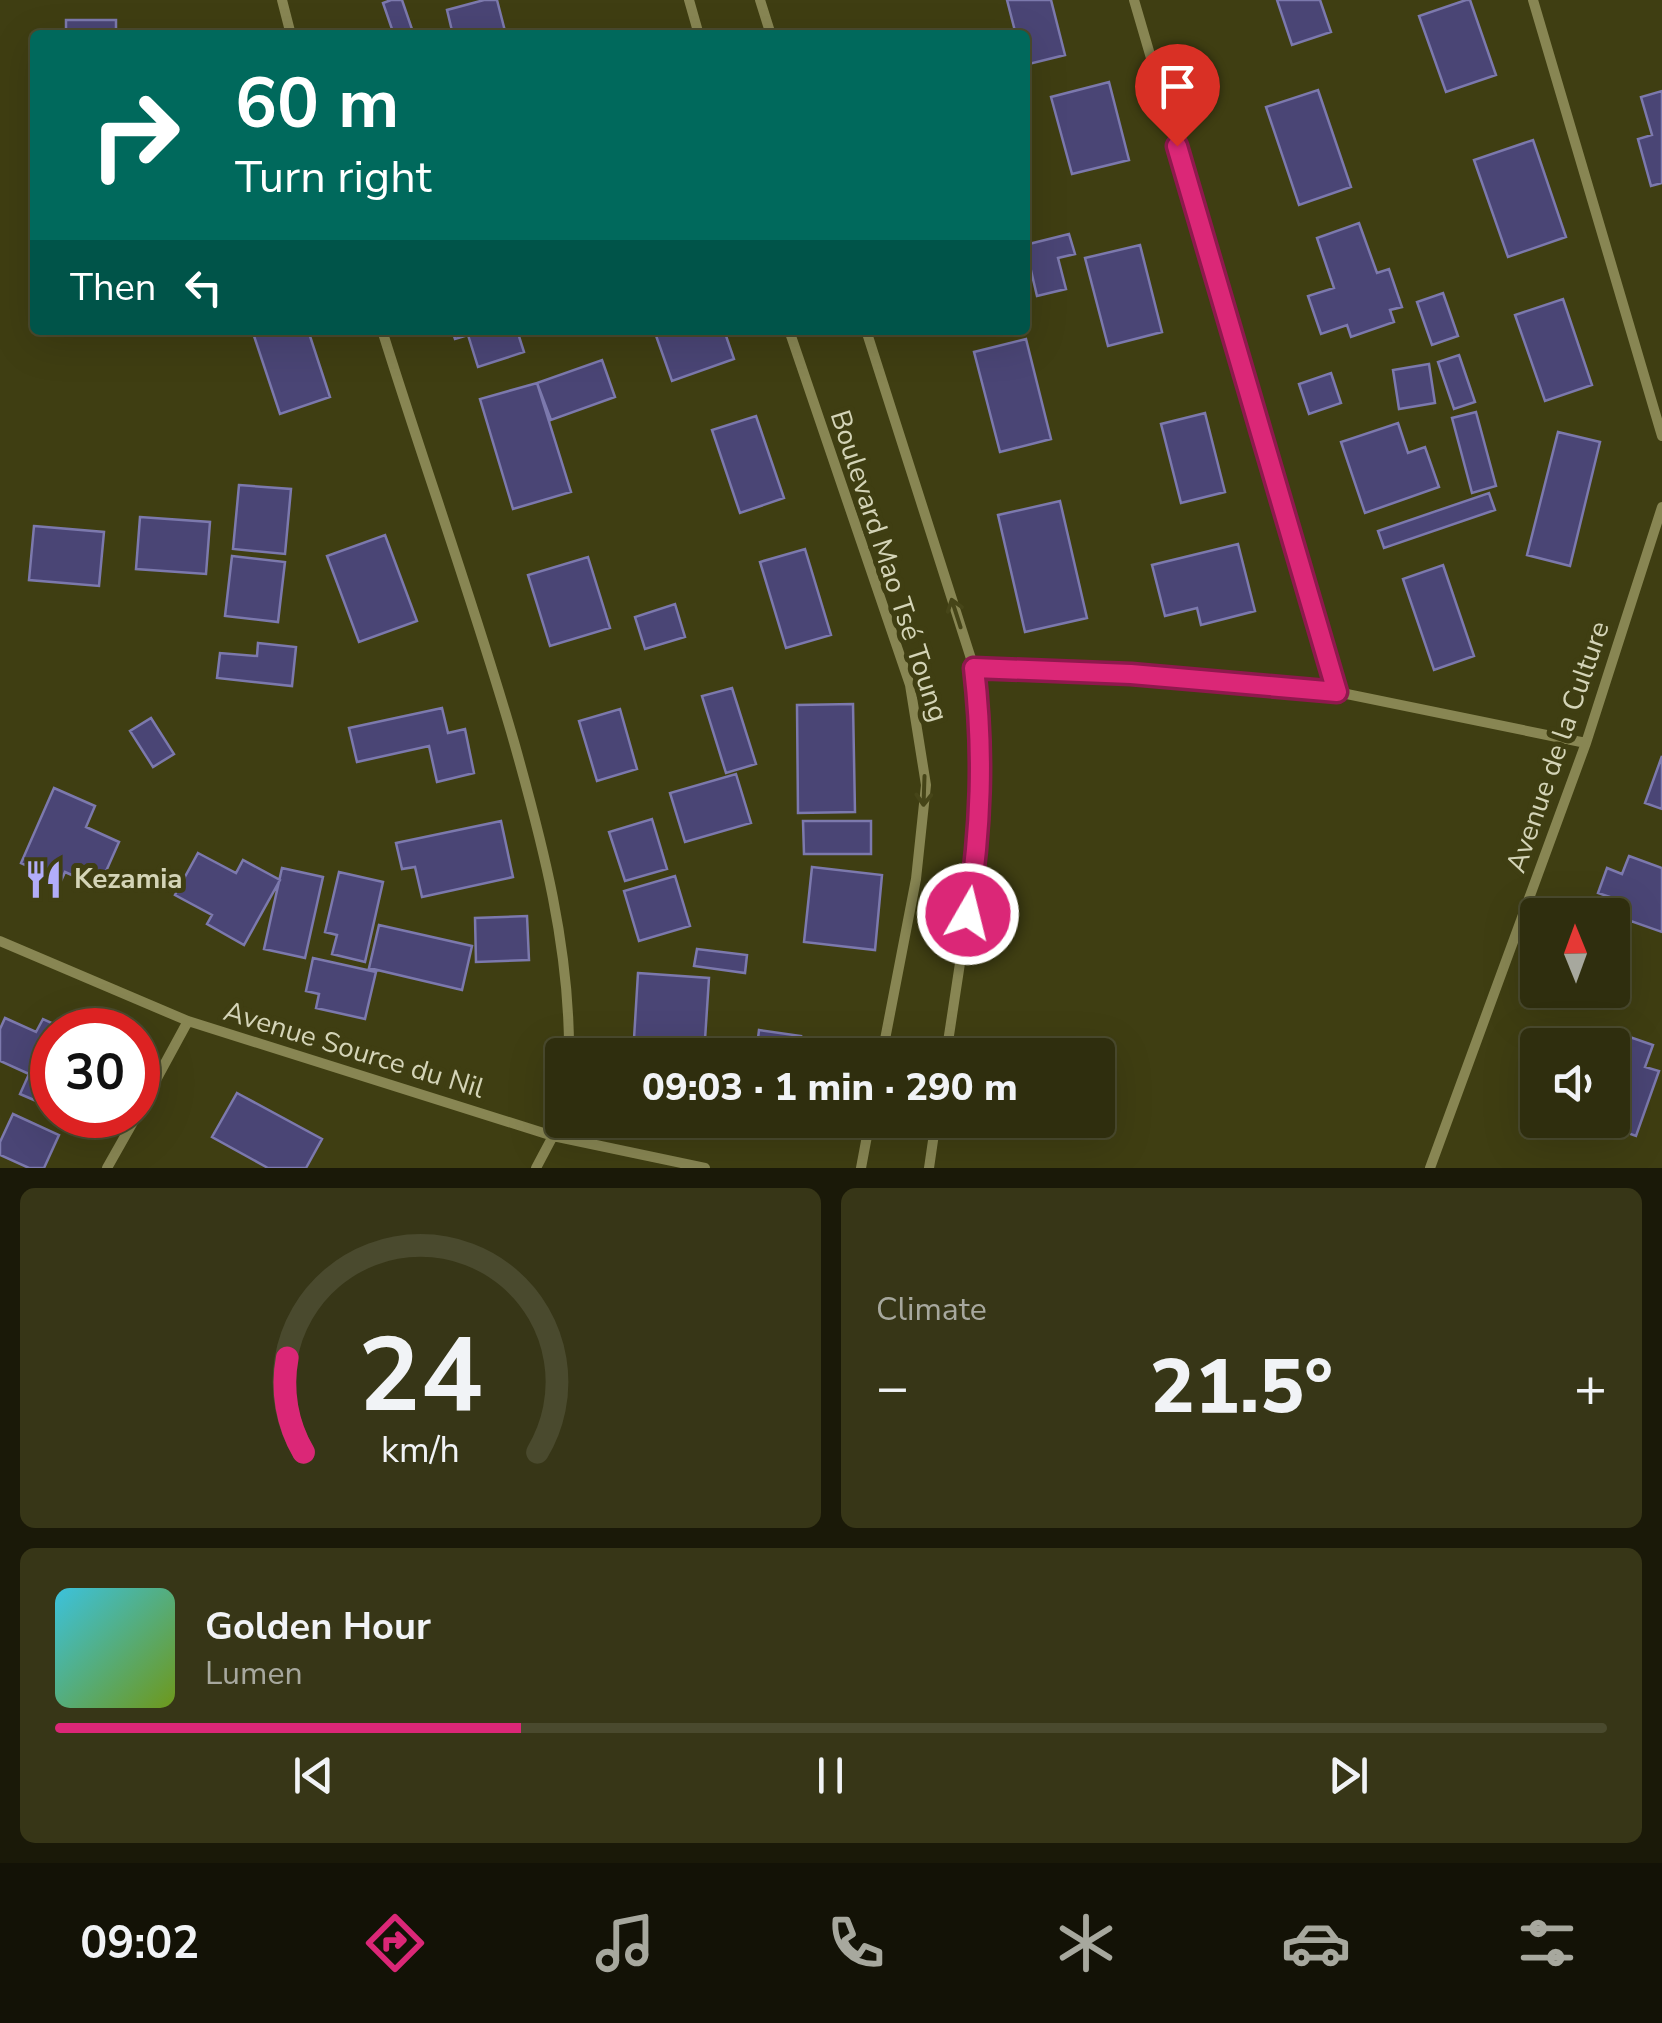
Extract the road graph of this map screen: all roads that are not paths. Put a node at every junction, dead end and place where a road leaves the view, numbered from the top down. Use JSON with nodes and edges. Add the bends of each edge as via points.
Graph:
{"nodes":[{"id":1,"x":282,"y":0,"type":"edge"},
{"id":2,"x":688,"y":0,"type":"edge"},
{"id":3,"x":760,"y":0,"type":"edge"},
{"id":4,"x":1134,"y":0,"type":"edge"},
{"id":5,"x":1533,"y":0,"type":"edge"},
{"id":6,"x":291,"y":30,"type":"edge"},
{"id":7,"x":697,"y":30,"type":"edge"},
{"id":8,"x":769,"y":30,"type":"edge"},
{"id":9,"x":384,"y":335,"type":"edge"},
{"id":10,"x":791,"y":335,"type":"edge"},
{"id":11,"x":868,"y":335,"type":"edge"},
{"id":12,"x":1662,"y":436,"type":"edge"},
{"id":13,"x":1662,"y":507,"type":"edge"},
{"id":14,"x":974,"y":668,"type":"junction"},
{"id":15,"x":1337,"y":692,"type":"junction"},
{"id":16,"x":1586,"y":742,"type":"junction"},
{"id":17,"x":0,"y":942,"type":"edge"},
{"id":18,"x":188,"y":1021,"type":"junction"},
{"id":19,"x":569,"y":1038,"type":"edge"},
{"id":20,"x":885,"y":1038,"type":"edge"},
{"id":21,"x":949,"y":1038,"type":"edge"},
{"id":22,"x":160,"y":1072,"type":"edge"},
{"id":23,"x":545,"y":1133,"type":"edge"},
{"id":24,"x":124,"y":1138,"type":"edge"},
{"id":25,"x":552,"y":1138,"type":"edge"},
{"id":26,"x":562,"y":1138,"type":"edge"},
{"id":27,"x":866,"y":1138,"type":"edge"},
{"id":28,"x":933,"y":1138,"type":"edge"},
{"id":29,"x":107,"y":1168,"type":"edge"},
{"id":30,"x":536,"y":1168,"type":"edge"},
{"id":31,"x":705,"y":1168,"type":"edge"},
{"id":32,"x":860,"y":1168,"type":"edge"},
{"id":33,"x":929,"y":1168,"type":"edge"},
{"id":34,"x":1430,"y":1168,"type":"edge"}],
"edges":[{"from":1,"to":6,"type":"street"},
{"from":2,"to":7,"type":"street"},
{"from":3,"to":8,"type":"street"},
{"from":4,"to":15,"type":"street"},
{"from":5,"to":12,"type":"street"},
{"from":9,"to":19,"type":"street","via":[[534,812],[557,910]]},
{"from":10,"to":20,"type":"street","name":"Boulevard Mao Tsé Toung","one_way":true,"via":[[910,685],[926,785]]},
{"from":14,"to":11,"type":"street","name":"Boulevard Mao Tsé Toung","one_way":true},
{"from":13,"to":16,"type":"street","name":"Avenue de la Culture"},
{"from":14,"to":15,"type":"street"},
{"from":14,"to":21,"type":"street","name":"Boulevard Mao Tsé Toung","via":[[982,784]]},
{"from":15,"to":16,"type":"street"},
{"from":16,"to":34,"type":"street","name":"Avenue de la Culture"},
{"from":17,"to":18,"type":"street","name":"Avenue Source du Nil"},
{"from":18,"to":22,"type":"street"},
{"from":18,"to":23,"type":"street","name":"Avenue Source du Nil"},
{"from":24,"to":29,"type":"street"},
{"from":25,"to":30,"type":"street"},
{"from":26,"to":31,"type":"street","name":"Avenue Source du Nil"},
{"from":27,"to":32,"type":"street"},
{"from":28,"to":33,"type":"street"}]}
